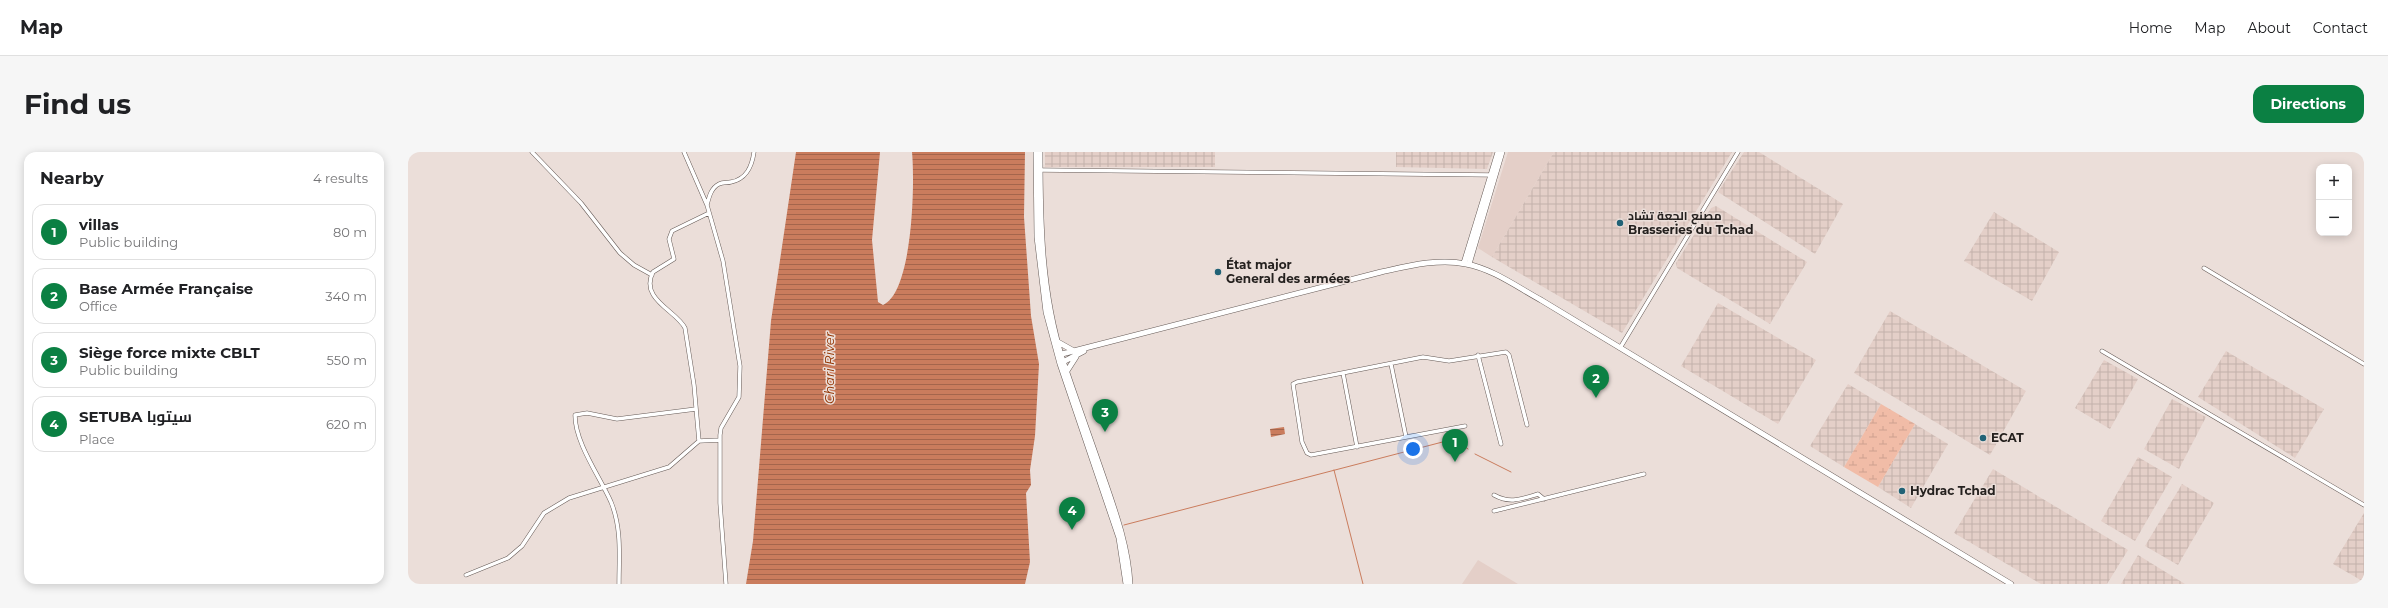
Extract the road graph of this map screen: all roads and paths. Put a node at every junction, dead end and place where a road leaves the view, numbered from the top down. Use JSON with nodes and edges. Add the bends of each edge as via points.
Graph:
{"nodes":[{"id":1,"x":532,"y":152,"type":"edge"},
{"id":2,"x":684,"y":152,"type":"edge"},
{"id":3,"x":754,"y":152,"type":"edge"},
{"id":4,"x":1036,"y":152,"type":"edge"},
{"id":5,"x":1040,"y":152,"type":"edge"},
{"id":6,"x":1498,"y":152,"type":"edge"},
{"id":7,"x":1502,"y":152,"type":"edge"},
{"id":8,"x":1738,"y":152,"type":"edge"},
{"id":9,"x":1038,"y":170,"type":"junction"},
{"id":10,"x":1493,"y":175,"type":"junction"},
{"id":11,"x":707,"y":205,"type":"junction"},
{"id":12,"x":709,"y":213,"type":"junction"},
{"id":13,"x":1469,"y":256,"type":"junction"},
{"id":14,"x":1457,"y":262,"type":"junction"},
{"id":15,"x":1467,"y":264,"type":"junction"},
{"id":16,"x":1476,"y":267,"type":"junction"},
{"id":17,"x":2204,"y":268,"type":"dead end"},
{"id":18,"x":652,"y":275,"type":"junction"},
{"id":19,"x":1058,"y":342,"type":"junction"},
{"id":20,"x":1619,"y":349,"type":"junction"},
{"id":21,"x":2102,"y":351,"type":"dead end"},
{"id":22,"x":1076,"y":353,"type":"junction"},
{"id":23,"x":1059,"y":354,"type":"junction"},
{"id":24,"x":1478,"y":356,"type":"junction"},
{"id":25,"x":1062,"y":363,"type":"junction"},
{"id":26,"x":1391,"y":364,"type":"junction"},
{"id":27,"x":2364,"y":364,"type":"edge"},
{"id":28,"x":1067,"y":371,"type":"junction"},
{"id":29,"x":1343,"y":373,"type":"junction"},
{"id":30,"x":696,"y":409,"type":"junction"},
{"id":31,"x":1527,"y":425,"type":"dead end"},
{"id":32,"x":1465,"y":426,"type":"dead end"},
{"id":33,"x":1406,"y":438,"type":"junction"},
{"id":34,"x":720,"y":440,"type":"junction"},
{"id":35,"x":699,"y":441,"type":"junction"},
{"id":36,"x":1501,"y":444,"type":"dead end"},
{"id":37,"x":1357,"y":447,"type":"junction"},
{"id":38,"x":1644,"y":474,"type":"dead end"},
{"id":39,"x":604,"y":488,"type":"junction"},
{"id":40,"x":1494,"y":495,"type":"dead end"},
{"id":41,"x":1544,"y":499,"type":"junction"},
{"id":42,"x":2364,"y":505,"type":"edge"},
{"id":43,"x":1494,"y":511,"type":"dead end"},
{"id":44,"x":466,"y":575,"type":"dead end"},
{"id":45,"x":618,"y":584,"type":"edge"},
{"id":46,"x":726,"y":584,"type":"edge"},
{"id":47,"x":1126,"y":584,"type":"edge"},
{"id":48,"x":1130,"y":584,"type":"edge"},
{"id":49,"x":2011,"y":584,"type":"edge"}],
"edges":[{"from":1,"to":18,"type":"street","via":[[581,203],[620,253]]},
{"from":2,"to":11,"type":"street"},
{"from":3,"to":11,"type":"street","via":[[751,167],[744,176],[717,185],[710,193]]},
{"from":4,"to":9,"type":"main road"},
{"from":5,"to":9,"type":"main road"},
{"from":6,"to":10,"type":"main road"},
{"from":7,"to":10,"type":"main road"},
{"from":8,"to":20,"type":"street"},
{"from":9,"to":10,"type":"street"},
{"from":9,"to":19,"type":"main road","via":[[1044,271]]},
{"from":9,"to":23,"type":"main road","via":[[1038,252],[1046,312]]},
{"from":10,"to":13,"type":"main road"},
{"from":11,"to":12,"type":"street"},
{"from":12,"to":18,"type":"street","via":[[672,231],[669,240],[674,259],[660,266]]},
{"from":12,"to":34,"type":"street","via":[[727,276],[740,366],[738,397],[721,428]]},
{"from":13,"to":14,"type":"main road"},
{"from":13,"to":15,"type":"main road"},
{"from":13,"to":16,"type":"main road"},
{"from":14,"to":15,"type":"main road"},
{"from":14,"to":22,"type":"main road","via":[[1426,263],[1381,272]]},
{"from":15,"to":16,"type":"main road"},
{"from":16,"to":20,"type":"main road","via":[[1541,300]]},
{"from":17,"to":27,"type":"street"},
{"from":18,"to":30,"type":"street","via":[[653,292],[658,303],[685,328]]},
{"from":19,"to":22,"type":"main road"},
{"from":19,"to":23,"type":"main road"},
{"from":20,"to":49,"type":"main road"},
{"from":21,"to":42,"type":"street"},
{"from":22,"to":23,"type":"main road"},
{"from":22,"to":25,"type":"main road"},
{"from":22,"to":28,"type":"main road"},
{"from":23,"to":25,"type":"main road"},
{"from":24,"to":26,"type":"street","via":[[1449,361],[1423,357]]},
{"from":24,"to":31,"type":"street","via":[[1506,352],[1509,355]]},
{"from":24,"to":36,"type":"street"},
{"from":25,"to":28,"type":"main road"},
{"from":25,"to":47,"type":"main road","via":[[1119,538]]},
{"from":26,"to":29,"type":"street"},
{"from":26,"to":33,"type":"street"},
{"from":28,"to":48,"type":"main road","via":[[1118,519],[1127,553]]},
{"from":29,"to":37,"type":"street"},
{"from":29,"to":37,"type":"street","via":[[1293,384],[1302,442],[1307,453],[1311,455]]},
{"from":30,"to":35,"type":"street"},
{"from":30,"to":39,"type":"street","via":[[617,419],[587,413],[576,415],[583,443]]},
{"from":32,"to":33,"type":"street"},
{"from":33,"to":37,"type":"street"},
{"from":34,"to":35,"type":"street"},
{"from":34,"to":46,"type":"street","via":[[720,503]]},
{"from":35,"to":39,"type":"street","via":[[669,467]]},
{"from":38,"to":41,"type":"street"},
{"from":39,"to":44,"type":"street","via":[[569,498],[554,506],[535,525],[522,546],[508,558]]},
{"from":39,"to":45,"type":"street","via":[[617,523]]},
{"from":40,"to":41,"type":"street","via":[[1509,501],[1538,494]]},
{"from":41,"to":43,"type":"street"}]}
